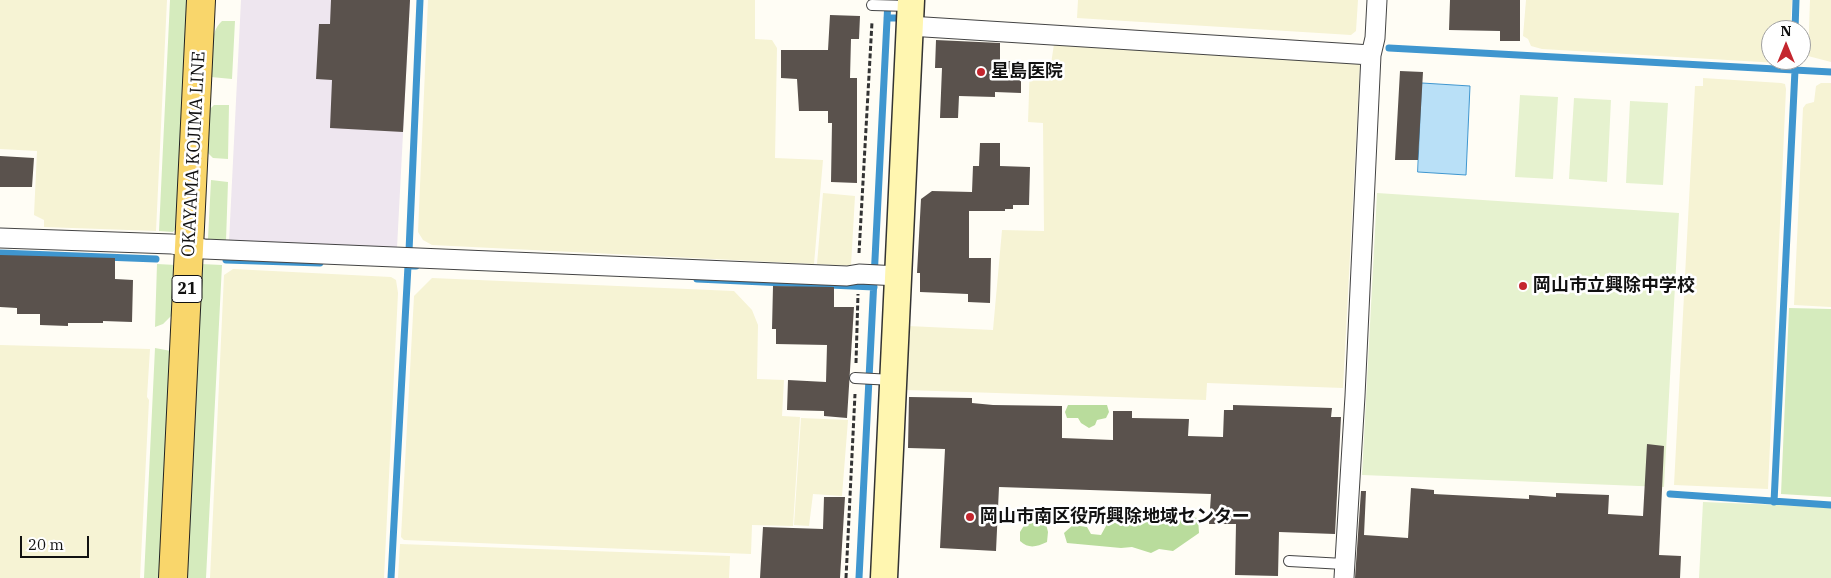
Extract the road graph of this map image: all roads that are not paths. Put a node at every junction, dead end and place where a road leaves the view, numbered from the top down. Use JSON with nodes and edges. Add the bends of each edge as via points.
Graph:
{"nodes":[{"id":1,"x":201,"y":0,"type":"edge"},
{"id":2,"x":1377,"y":0,"type":"edge"},
{"id":3,"x":875,"y":5,"type":"road end"},
{"id":4,"x":907,"y":9,"type":"edge"},
{"id":5,"x":1371,"y":55,"type":"junction"},
{"id":6,"x":0,"y":238,"type":"edge"},
{"id":7,"x":189,"y":246,"type":"junction"},
{"id":8,"x":892,"y":275,"type":"junction"},
{"id":9,"x":858,"y":378,"type":"road end"},
{"id":10,"x":885,"y":380,"type":"junction"},
{"id":11,"x":1289,"y":561,"type":"dead end"},
{"id":12,"x":1344,"y":571,"type":"edge"},
{"id":13,"x":174,"y":578,"type":"edge"},
{"id":14,"x":884,"y":578,"type":"edge"}],
"edges":[{"from":1,"to":7,"type":"main road","name":"OKAYAMA KOJIMA LINE","number":"21"},
{"from":2,"to":5,"type":"street"},
{"from":3,"to":4,"type":"lane"},
{"from":4,"to":5,"type":"street"},
{"from":4,"to":8,"type":"street"},
{"from":5,"to":12,"type":"street"},
{"from":6,"to":7,"type":"street"},
{"from":7,"to":8,"type":"street","via":[[848,276]]},
{"from":7,"to":13,"type":"main road","name":"OKAYAMA KOJIMA LINE","number":"21"},
{"from":8,"to":10,"type":"street"},
{"from":9,"to":10,"type":"lane"},
{"from":10,"to":14,"type":"street"},
{"from":11,"to":12,"type":"lane"}]}
